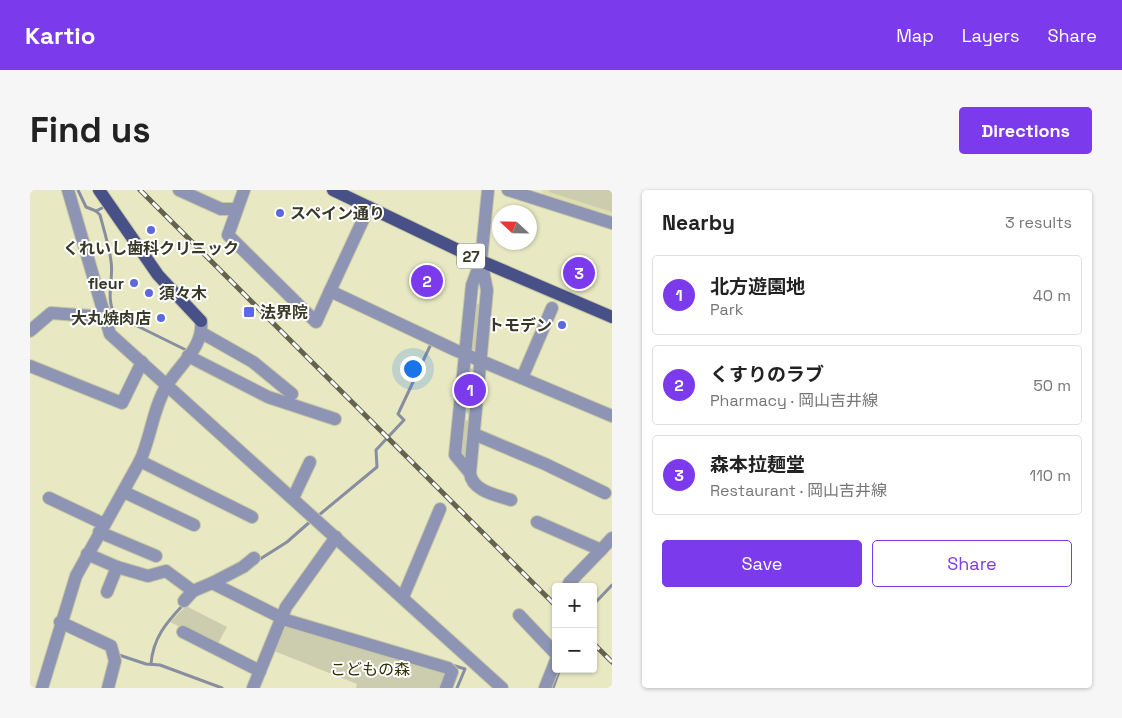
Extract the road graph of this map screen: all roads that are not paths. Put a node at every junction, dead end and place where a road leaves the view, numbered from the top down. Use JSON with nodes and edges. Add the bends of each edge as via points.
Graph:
{"nodes":[{"id":1,"x":68,"y":190,"type":"edge"},
{"id":2,"x":99,"y":190,"type":"edge"},
{"id":3,"x":179,"y":190,"type":"edge"},
{"id":4,"x":244,"y":190,"type":"edge"},
{"id":5,"x":333,"y":190,"type":"edge"},
{"id":6,"x":488,"y":190,"type":"edge"},
{"id":7,"x":508,"y":190,"type":"edge"},
{"id":8,"x":369,"y":207,"type":"junction"},
{"id":9,"x":236,"y":209,"type":"junction"},
{"id":10,"x":612,"y":223,"type":"edge"},
{"id":11,"x":482,"y":260,"type":"junction"},
{"id":12,"x":330,"y":291,"type":"junction"},
{"id":13,"x":552,"y":308,"type":"dead end"},
{"id":14,"x":105,"y":317,"type":"junction"},
{"id":15,"x":612,"y":317,"type":"edge"},
{"id":16,"x":202,"y":327,"type":"junction"},
{"id":17,"x":30,"y":331,"type":"edge"},
{"id":18,"x":464,"y":354,"type":"junction"},
{"id":19,"x":188,"y":356,"type":"junction"},
{"id":20,"x":482,"y":361,"type":"junction"},
{"id":21,"x":142,"y":362,"type":"junction"},
{"id":22,"x":30,"y":366,"type":"edge"},
{"id":23,"x":522,"y":378,"type":"junction"},
{"id":24,"x":167,"y":385,"type":"junction"},
{"id":25,"x":292,"y":394,"type":"dead end"},
{"id":26,"x":458,"y":416,"type":"junction"},
{"id":27,"x":612,"y":416,"type":"edge"},
{"id":28,"x":476,"y":417,"type":"junction"},
{"id":29,"x":335,"y":419,"type":"dead end"},
{"id":30,"x":474,"y":434,"type":"junction"},
{"id":31,"x":140,"y":461,"type":"junction"},
{"id":32,"x":310,"y":462,"type":"dead end"},
{"id":33,"x":470,"y":474,"type":"junction"},
{"id":34,"x":124,"y":492,"type":"junction"},
{"id":35,"x":605,"y":493,"type":"dead end"},
{"id":36,"x":49,"y":498,"type":"dead end"},
{"id":37,"x":293,"y":498,"type":"junction"},
{"id":38,"x":511,"y":500,"type":"dead end"},
{"id":39,"x":440,"y":509,"type":"dead end"},
{"id":40,"x":252,"y":517,"type":"dead end"},
{"id":41,"x":537,"y":522,"type":"dead end"},
{"id":42,"x":194,"y":525,"type":"dead end"},
{"id":43,"x":103,"y":531,"type":"junction"},
{"id":44,"x":336,"y":537,"type":"junction"},
{"id":45,"x":612,"y":538,"type":"edge"},
{"id":46,"x":601,"y":550,"type":"junction"},
{"id":47,"x":90,"y":555,"type":"junction"},
{"id":48,"x":156,"y":556,"type":"dead end"},
{"id":49,"x":254,"y":558,"type":"dead end"},
{"id":50,"x":117,"y":567,"type":"junction"},
{"id":51,"x":212,"y":583,"type":"junction"},
{"id":52,"x":571,"y":583,"type":"edge"},
{"id":53,"x":193,"y":591,"type":"junction"},
{"id":54,"x":107,"y":592,"type":"dead end"},
{"id":55,"x":403,"y":597,"type":"junction"},
{"id":56,"x":184,"y":601,"type":"dead end"},
{"id":57,"x":519,"y":615,"type":"dead end"},
{"id":58,"x":283,"y":619,"type":"junction"},
{"id":59,"x":64,"y":624,"type":"junction"},
{"id":60,"x":183,"y":632,"type":"dead end"},
{"id":61,"x":552,"y":650,"type":"edge"},
{"id":62,"x":552,"y":670,"type":"edge"},
{"id":63,"x":260,"y":671,"type":"junction"},
{"id":64,"x":42,"y":688,"type":"edge"},
{"id":65,"x":108,"y":688,"type":"edge"},
{"id":66,"x":253,"y":688,"type":"edge"},
{"id":67,"x":446,"y":688,"type":"edge"},
{"id":68,"x":502,"y":688,"type":"edge"},
{"id":69,"x":545,"y":688,"type":"edge"}],
"edges":[{"from":1,"to":14,"type":"street"},
{"from":2,"to":16,"type":"main road","via":[[158,275]]},
{"from":3,"to":9,"type":"street","via":[[221,209]]},
{"from":4,"to":9,"type":"street"},
{"from":5,"to":8,"type":"main road","number":"27"},
{"from":6,"to":11,"type":"street"},
{"from":7,"to":10,"type":"street"},
{"from":8,"to":11,"type":"main road","number":"27"},
{"from":8,"to":12,"type":"street"},
{"from":9,"to":12,"type":"street","via":[[228,235],[316,322]]},
{"from":11,"to":15,"type":"main road","number":"27"},
{"from":11,"to":18,"type":"street","via":[[472,285]]},
{"from":11,"to":20,"type":"street","via":[[488,290]]},
{"from":12,"to":18,"type":"street"},
{"from":13,"to":23,"type":"street"},
{"from":14,"to":17,"type":"street","via":[[51,313]]},
{"from":14,"to":21,"type":"street","via":[[110,334]]},
{"from":16,"to":19,"type":"street"},
{"from":16,"to":25,"type":"street"},
{"from":18,"to":20,"type":"street"},
{"from":18,"to":26,"type":"street"},
{"from":19,"to":24,"type":"street"},
{"from":19,"to":29,"type":"street","via":[[268,397]]},
{"from":20,"to":23,"type":"street"},
{"from":20,"to":28,"type":"street"},
{"from":21,"to":22,"type":"street","via":[[122,402]]},
{"from":21,"to":24,"type":"street"},
{"from":23,"to":27,"type":"street"},
{"from":24,"to":31,"type":"street","via":[[158,402],[149,442]]},
{"from":24,"to":37,"type":"street"},
{"from":26,"to":28,"type":"street"},
{"from":26,"to":33,"type":"street","via":[[455,455]]},
{"from":28,"to":30,"type":"street"},
{"from":30,"to":33,"type":"street"},
{"from":30,"to":35,"type":"street"},
{"from":31,"to":34,"type":"street"},
{"from":31,"to":40,"type":"street"},
{"from":32,"to":37,"type":"street"},
{"from":33,"to":38,"type":"street","via":[[476,487]]},
{"from":34,"to":42,"type":"street"},
{"from":34,"to":43,"type":"street"},
{"from":36,"to":43,"type":"street"},
{"from":37,"to":44,"type":"street"},
{"from":39,"to":55,"type":"street"},
{"from":41,"to":46,"type":"street"},
{"from":43,"to":47,"type":"street"},
{"from":43,"to":48,"type":"street"},
{"from":44,"to":55,"type":"street"},
{"from":44,"to":58,"type":"street"},
{"from":45,"to":46,"type":"street"},
{"from":46,"to":52,"type":"street"},
{"from":47,"to":50,"type":"street"},
{"from":47,"to":59,"type":"street","via":[[76,576]]},
{"from":49,"to":51,"type":"street"},
{"from":50,"to":53,"type":"street","via":[[148,576],[166,572]]},
{"from":50,"to":54,"type":"street"},
{"from":51,"to":53,"type":"street"},
{"from":51,"to":58,"type":"street"},
{"from":53,"to":56,"type":"street"},
{"from":55,"to":68,"type":"street"},
{"from":57,"to":61,"type":"street"},
{"from":58,"to":63,"type":"street"},
{"from":58,"to":67,"type":"street","via":[[448,668],[452,672]]},
{"from":59,"to":64,"type":"street"},
{"from":59,"to":65,"type":"street","via":[[111,646],[115,661]]},
{"from":60,"to":63,"type":"street"},
{"from":62,"to":69,"type":"street"},
{"from":63,"to":66,"type":"street"}]}
